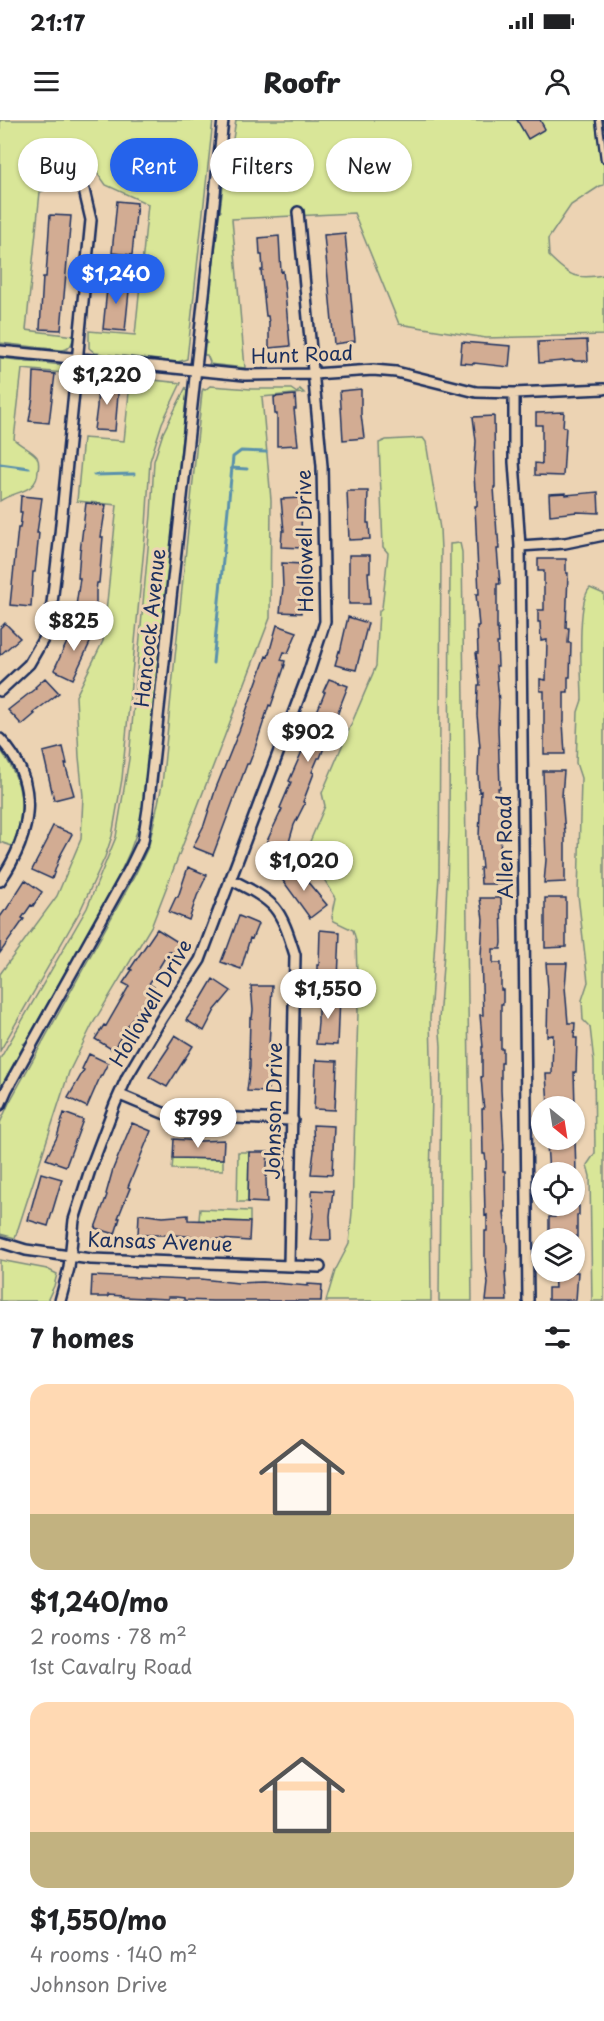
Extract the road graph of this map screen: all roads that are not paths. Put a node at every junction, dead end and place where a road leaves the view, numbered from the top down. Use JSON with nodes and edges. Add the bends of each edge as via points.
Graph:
{"nodes":[{"id":1,"x":223,"y":120,"type":"edge"},
{"id":2,"x":599,"y":120,"type":"edge"},
{"id":3,"x":604,"y":159,"type":"edge"},
{"id":4,"x":84,"y":192,"type":"edge"},
{"id":5,"x":298,"y":212,"type":"dead end"},
{"id":6,"x":0,"y":351,"type":"edge"},
{"id":7,"x":78,"y":358,"type":"junction"},
{"id":8,"x":196,"y":369,"type":"junction"},
{"id":9,"x":314,"y":374,"type":"junction"},
{"id":10,"x":604,"y":389,"type":"edge"},
{"id":11,"x":514,"y":393,"type":"junction"},
{"id":12,"x":604,"y":535,"type":"edge"},
{"id":13,"x":520,"y":546,"type":"junction"},
{"id":14,"x":0,"y":691,"type":"edge"},
{"id":15,"x":0,"y":739,"type":"edge"},
{"id":16,"x":231,"y":879,"type":"junction"},
{"id":17,"x":0,"y":881,"type":"edge"},
{"id":18,"x":120,"y":1095,"type":"junction"},
{"id":19,"x":0,"y":1105,"type":"edge"},
{"id":20,"x":292,"y":1120,"type":"junction"},
{"id":21,"x":0,"y":1242,"type":"edge"},
{"id":22,"x":71,"y":1257,"type":"junction"},
{"id":23,"x":289,"y":1264,"type":"junction"},
{"id":24,"x":320,"y":1267,"type":"dead end"},
{"id":25,"x":60,"y":1301,"type":"edge"},
{"id":26,"x":528,"y":1301,"type":"edge"}],
"edges":[{"from":1,"to":8,"type":"street","name":"Hancock Avenue"},
{"from":2,"to":3,"type":"lane"},
{"from":4,"to":7,"type":"street","via":[[90,220]]},
{"from":5,"to":9,"type":"street","name":"Hollowell Drive"},
{"from":6,"to":7,"type":"street","name":"Hunt Road"},
{"from":7,"to":8,"type":"street","name":"Hunt Road"},
{"from":7,"to":14,"type":"street","via":[[49,629],[29,664]]},
{"from":8,"to":9,"type":"street","name":"Hunt Road","via":[[245,375]]},
{"from":8,"to":19,"type":"street","name":"Hancock Avenue","via":[[142,841]]},
{"from":9,"to":11,"type":"street","name":"Hunt Road","via":[[396,372],[476,392]]},
{"from":9,"to":16,"type":"street","name":"Hollowell Drive","via":[[322,466],[325,622]]},
{"from":10,"to":11,"type":"street","name":"Hunt Road"},
{"from":11,"to":13,"type":"street","name":"Allen Road"},
{"from":12,"to":13,"type":"street"},
{"from":13,"to":26,"type":"street","name":"Allen Road"},
{"from":15,"to":17,"type":"street","via":[[21,770],[28,797],[26,829],[12,864]]},
{"from":16,"to":18,"type":"street","name":"Hollowell Drive","via":[[200,960],[156,1028]]},
{"from":16,"to":20,"type":"street","name":"Johnson Drive","via":[[274,908],[295,955]]},
{"from":18,"to":20,"type":"street","via":[[179,1116]]},
{"from":18,"to":22,"type":"street","name":"Hollowell Drive","via":[[77,1210]]},
{"from":20,"to":23,"type":"street","name":"Johnson Drive"},
{"from":21,"to":22,"type":"street","name":"Kansas Avenue"},
{"from":22,"to":23,"type":"street","name":"Kansas Avenue"},
{"from":22,"to":25,"type":"street","name":"Hollowell Drive"},
{"from":23,"to":24,"type":"street","name":"Kansas Avenue"}]}
